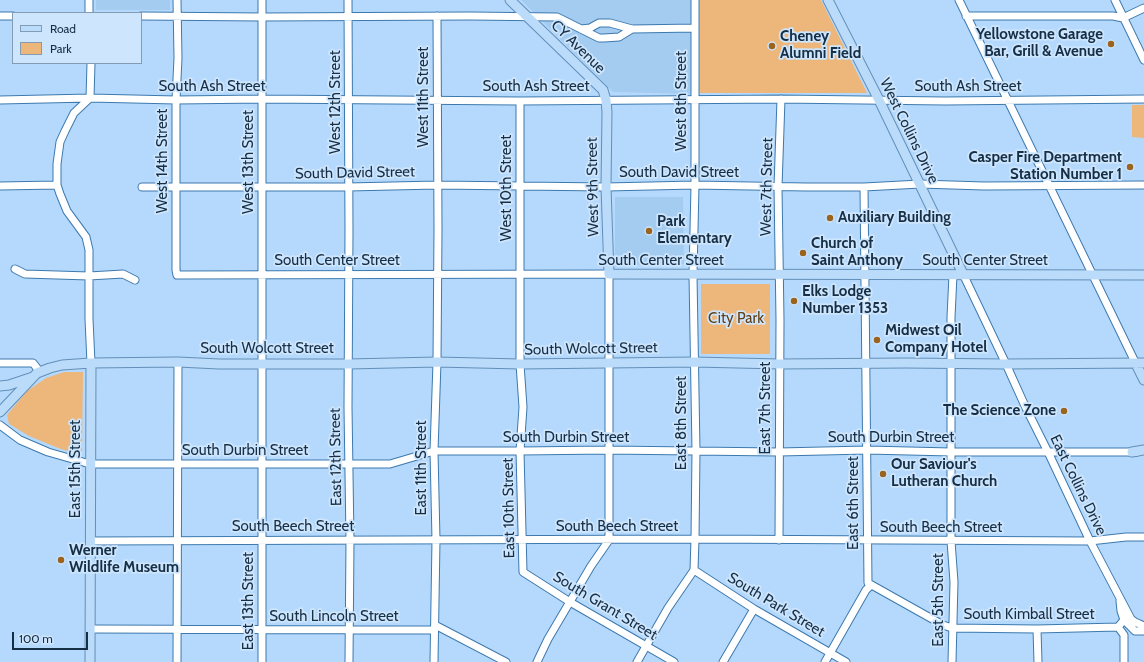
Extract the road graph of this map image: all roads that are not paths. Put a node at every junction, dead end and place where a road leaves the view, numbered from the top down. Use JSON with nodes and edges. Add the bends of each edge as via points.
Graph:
{"nodes":[{"id":1,"x":89,"y":0,"type":"edge"},
{"id":2,"x":177,"y":0,"type":"edge"},
{"id":3,"x":262,"y":0,"type":"edge"},
{"id":4,"x":348,"y":0,"type":"edge"},
{"id":5,"x":510,"y":0,"type":"edge"},
{"id":6,"x":695,"y":0,"type":"edge"},
{"id":7,"x":828,"y":0,"type":"edge"},
{"id":8,"x":959,"y":0,"type":"edge"},
{"id":9,"x":1114,"y":0,"type":"edge"},
{"id":10,"x":1144,"y":8,"type":"edge"},
{"id":11,"x":89,"y":12,"type":"edge"},
{"id":12,"x":0,"y":16,"type":"edge"},
{"id":13,"x":12,"y":16,"type":"edge"},
{"id":14,"x":142,"y":16,"type":"edge"},
{"id":15,"x":178,"y":16,"type":"junction"},
{"id":16,"x":348,"y":16,"type":"junction"},
{"id":17,"x":437,"y":16,"type":"junction"},
{"id":18,"x":966,"y":16,"type":"junction"},
{"id":19,"x":262,"y":17,"type":"junction"},
{"id":20,"x":527,"y":17,"type":"junction"},
{"id":21,"x":1123,"y":18,"type":"junction"},
{"id":22,"x":695,"y":28,"type":"junction"},
{"id":23,"x":581,"y":29,"type":"junction"},
{"id":24,"x":632,"y":29,"type":"junction"},
{"id":25,"x":1144,"y":60,"type":"edge"},
{"id":26,"x":91,"y":64,"type":"edge"},
{"id":27,"x":90,"y":98,"type":"junction"},
{"id":28,"x":262,"y":99,"type":"junction"},
{"id":29,"x":781,"y":99,"type":"junction"},
{"id":30,"x":1144,"y":99,"type":"edge"},
{"id":31,"x":0,"y":100,"type":"edge"},
{"id":32,"x":176,"y":100,"type":"junction"},
{"id":33,"x":349,"y":100,"type":"junction"},
{"id":34,"x":437,"y":100,"type":"junction"},
{"id":35,"x":606,"y":100,"type":"junction"},
{"id":36,"x":695,"y":100,"type":"junction"},
{"id":37,"x":879,"y":100,"type":"junction"},
{"id":38,"x":1008,"y":100,"type":"junction"},
{"id":39,"x":520,"y":101,"type":"junction"},
{"id":40,"x":920,"y":184,"type":"junction"},
{"id":41,"x":57,"y":185,"type":"junction"},
{"id":42,"x":437,"y":185,"type":"junction"},
{"id":43,"x":695,"y":185,"type":"junction"},
{"id":44,"x":1144,"y":185,"type":"edge"},
{"id":45,"x":0,"y":186,"type":"edge"},
{"id":46,"x":521,"y":186,"type":"junction"},
{"id":47,"x":1049,"y":186,"type":"junction"},
{"id":48,"x":142,"y":187,"type":"dead end"},
{"id":49,"x":176,"y":187,"type":"junction"},
{"id":50,"x":262,"y":187,"type":"junction"},
{"id":51,"x":348,"y":187,"type":"junction"},
{"id":52,"x":606,"y":187,"type":"junction"},
{"id":53,"x":778,"y":187,"type":"junction"},
{"id":54,"x":864,"y":187,"type":"junction"},
{"id":55,"x":15,"y":269,"type":"dead end"},
{"id":56,"x":437,"y":274,"type":"junction"},
{"id":57,"x":609,"y":274,"type":"junction"},
{"id":58,"x":953,"y":274,"type":"junction"},
{"id":59,"x":963,"y":274,"type":"junction"},
{"id":60,"x":178,"y":275,"type":"joint"},
{"id":61,"x":262,"y":275,"type":"junction"},
{"id":62,"x":349,"y":275,"type":"junction"},
{"id":63,"x":520,"y":275,"type":"junction"},
{"id":64,"x":693,"y":275,"type":"junction"},
{"id":65,"x":779,"y":275,"type":"junction"},
{"id":66,"x":865,"y":275,"type":"junction"},
{"id":67,"x":1094,"y":275,"type":"junction"},
{"id":68,"x":1144,"y":275,"type":"edge"},
{"id":69,"x":89,"y":276,"type":"junction"},
{"id":70,"x":135,"y":280,"type":"dead end"},
{"id":71,"x":178,"y":362,"type":"junction"},
{"id":72,"x":437,"y":362,"type":"junction"},
{"id":73,"x":695,"y":362,"type":"junction"},
{"id":74,"x":0,"y":363,"type":"edge"},
{"id":75,"x":91,"y":363,"type":"junction"},
{"id":76,"x":610,"y":363,"type":"junction"},
{"id":77,"x":865,"y":363,"type":"junction"},
{"id":78,"x":951,"y":363,"type":"junction"},
{"id":79,"x":1140,"y":363,"type":"edge"},
{"id":80,"x":262,"y":364,"type":"junction"},
{"id":81,"x":348,"y":364,"type":"junction"},
{"id":82,"x":520,"y":364,"type":"junction"},
{"id":83,"x":780,"y":364,"type":"junction"},
{"id":84,"x":1006,"y":364,"type":"junction"},
{"id":85,"x":37,"y":374,"type":"junction"},
{"id":86,"x":1144,"y":380,"type":"edge"},
{"id":87,"x":0,"y":386,"type":"edge"},
{"id":88,"x":0,"y":412,"type":"edge"},
{"id":89,"x":0,"y":425,"type":"edge"},
{"id":90,"x":608,"y":450,"type":"junction"},
{"id":91,"x":867,"y":450,"type":"junction"},
{"id":92,"x":434,"y":451,"type":"junction"},
{"id":93,"x":520,"y":451,"type":"junction"},
{"id":94,"x":696,"y":451,"type":"junction"},
{"id":95,"x":1144,"y":451,"type":"edge"},
{"id":96,"x":779,"y":452,"type":"junction"},
{"id":97,"x":951,"y":452,"type":"junction"},
{"id":98,"x":1048,"y":452,"type":"junction"},
{"id":99,"x":1132,"y":452,"type":"joint"},
{"id":100,"x":262,"y":463,"type":"junction"},
{"id":101,"x":90,"y":464,"type":"junction"},
{"id":102,"x":178,"y":464,"type":"junction"},
{"id":103,"x":348,"y":464,"type":"junction"},
{"id":104,"x":1144,"y":537,"type":"edge"},
{"id":105,"x":695,"y":539,"type":"junction"},
{"id":106,"x":178,"y":540,"type":"junction"},
{"id":107,"x":262,"y":540,"type":"junction"},
{"id":108,"x":350,"y":540,"type":"junction"},
{"id":109,"x":436,"y":540,"type":"junction"},
{"id":110,"x":523,"y":540,"type":"junction"},
{"id":111,"x":609,"y":540,"type":"junction"},
{"id":112,"x":779,"y":540,"type":"junction"},
{"id":113,"x":868,"y":540,"type":"junction"},
{"id":114,"x":90,"y":541,"type":"junction"},
{"id":115,"x":951,"y":541,"type":"junction"},
{"id":116,"x":1090,"y":541,"type":"junction"},
{"id":117,"x":694,"y":570,"type":"junction"},
{"id":118,"x":523,"y":572,"type":"joint"},
{"id":119,"x":871,"y":585,"type":"junction"},
{"id":120,"x":1119,"y":597,"type":"junction"},
{"id":121,"x":570,"y":602,"type":"junction"},
{"id":122,"x":754,"y":608,"type":"junction"},
{"id":123,"x":1124,"y":620,"type":"junction"},
{"id":124,"x":1144,"y":626,"type":"edge"},
{"id":125,"x":435,"y":627,"type":"junction"},
{"id":126,"x":1118,"y":627,"type":"junction"},
{"id":127,"x":952,"y":628,"type":"junction"},
{"id":128,"x":1037,"y":628,"type":"junction"},
{"id":129,"x":90,"y":629,"type":"junction"},
{"id":130,"x":177,"y":629,"type":"junction"},
{"id":131,"x":262,"y":629,"type":"junction"},
{"id":132,"x":350,"y":630,"type":"junction"},
{"id":133,"x":1135,"y":630,"type":"junction"},
{"id":134,"x":1144,"y":631,"type":"edge"},
{"id":135,"x":1124,"y":634,"type":"junction"},
{"id":136,"x":646,"y":647,"type":"junction"},
{"id":137,"x":830,"y":653,"type":"junction"},
{"id":138,"x":90,"y":662,"type":"edge"},
{"id":139,"x":177,"y":662,"type":"edge"},
{"id":140,"x":262,"y":662,"type":"edge"},
{"id":141,"x":349,"y":662,"type":"edge"},
{"id":142,"x":434,"y":662,"type":"edge"},
{"id":143,"x":506,"y":662,"type":"edge"},
{"id":144,"x":537,"y":662,"type":"edge"},
{"id":145,"x":637,"y":662,"type":"edge"},
{"id":146,"x":674,"y":662,"type":"edge"},
{"id":147,"x":723,"y":662,"type":"edge"},
{"id":148,"x":824,"y":662,"type":"edge"},
{"id":149,"x":846,"y":662,"type":"edge"},
{"id":150,"x":952,"y":662,"type":"edge"},
{"id":151,"x":1038,"y":662,"type":"edge"},
{"id":152,"x":1124,"y":662,"type":"edge"}],
"edges":[{"from":1,"to":11,"type":"street"},
{"from":2,"to":15,"type":"street","name":"West 14th Street"},
{"from":3,"to":19,"type":"street","name":"West 13th Street"},
{"from":4,"to":16,"type":"street","name":"West 12th Street"},
{"from":5,"to":20,"type":"main road","name":"CY Avenue"},
{"from":6,"to":22,"type":"street","name":"West 8th Street"},
{"from":7,"to":37,"type":"main road","name":"West Collins Drive"},
{"from":8,"to":18,"type":"street"},
{"from":9,"to":21,"type":"street"},
{"from":10,"to":21,"type":"street"},
{"from":12,"to":13,"type":"street"},
{"from":14,"to":15,"type":"street"},
{"from":15,"to":19,"type":"street"},
{"from":15,"to":32,"type":"street","name":"West 14th Street"},
{"from":16,"to":17,"type":"street"},
{"from":16,"to":19,"type":"street"},
{"from":16,"to":33,"type":"street","name":"West 12th Street"},
{"from":17,"to":20,"type":"street"},
{"from":17,"to":34,"type":"street","name":"West 11th Street"},
{"from":18,"to":21,"type":"street"},
{"from":18,"to":38,"type":"street"},
{"from":19,"to":28,"type":"street","name":"West 13th Street"},
{"from":20,"to":23,"type":"street","via":[[557,17]]},
{"from":20,"to":35,"type":"main road","name":"CY Avenue","via":[[603,90]]},
{"from":21,"to":25,"type":"street"},
{"from":22,"to":24,"type":"street"},
{"from":22,"to":36,"type":"street","name":"West 8th Street"},
{"from":23,"to":24,"type":"street","via":[[599,23],[610,23]]},
{"from":23,"to":24,"type":"street","via":[[599,38],[614,38]]},
{"from":26,"to":27,"type":"street"},
{"from":27,"to":31,"type":"street","name":"South Ash Street"},
{"from":27,"to":32,"type":"street","name":"South Ash Street"},
{"from":27,"to":41,"type":"street","name":"East 15th Street","via":[[74,113],[60,142]]},
{"from":28,"to":32,"type":"street","name":"South Ash Street"},
{"from":28,"to":33,"type":"street","name":"South Ash Street"},
{"from":28,"to":50,"type":"street","name":"West 13th Street"},
{"from":29,"to":36,"type":"street","name":"South Ash Street"},
{"from":29,"to":37,"type":"street","name":"South Ash Street"},
{"from":29,"to":53,"type":"street","name":"West 7th Street"},
{"from":30,"to":38,"type":"street","name":"South Ash Street"},
{"from":32,"to":49,"type":"street","name":"West 14th Street"},
{"from":33,"to":34,"type":"street","name":"South Ash Street"},
{"from":33,"to":51,"type":"street","name":"West 12th Street"},
{"from":34,"to":39,"type":"street","name":"South Ash Street"},
{"from":34,"to":42,"type":"street","name":"West 11th Street"},
{"from":35,"to":36,"type":"street","name":"South Ash Street"},
{"from":35,"to":39,"type":"street","name":"South Ash Street"},
{"from":35,"to":52,"type":"main road","name":"West 9th Street"},
{"from":36,"to":43,"type":"street","name":"West 8th Street"},
{"from":37,"to":38,"type":"street","name":"South Ash Street"},
{"from":37,"to":40,"type":"main road","name":"West Collins Drive"},
{"from":38,"to":47,"type":"street"},
{"from":39,"to":46,"type":"street","name":"West 10th Street"},
{"from":40,"to":47,"type":"street","name":"South David Street"},
{"from":40,"to":54,"type":"street","name":"South David Street"},
{"from":40,"to":59,"type":"main road","name":"West Collins Drive"},
{"from":41,"to":45,"type":"street"},
{"from":41,"to":69,"type":"street","name":"East 15th Street","via":[[67,211],[86,237]]},
{"from":42,"to":46,"type":"street","name":"South David Street"},
{"from":42,"to":51,"type":"street","name":"South David Street"},
{"from":42,"to":56,"type":"street","name":"West 11th Street"},
{"from":43,"to":52,"type":"street","name":"South David Street"},
{"from":43,"to":53,"type":"street","name":"South David Street"},
{"from":43,"to":64,"type":"street","name":"West 8th Street"},
{"from":44,"to":47,"type":"street","name":"South David Street"},
{"from":46,"to":52,"type":"street","name":"South David Street"},
{"from":46,"to":63,"type":"street","name":"West 10th Street"},
{"from":47,"to":67,"type":"street"},
{"from":48,"to":49,"type":"street","name":"South David Street"},
{"from":49,"to":50,"type":"street","name":"South David Street"},
{"from":49,"to":60,"type":"street","name":"West 14th Street"},
{"from":50,"to":51,"type":"street","name":"South David Street"},
{"from":50,"to":61,"type":"street","name":"West 13th Street"},
{"from":51,"to":62,"type":"street","name":"West 12th Street"},
{"from":52,"to":57,"type":"main road","name":"West 9th Street"},
{"from":53,"to":54,"type":"street","name":"South David Street"},
{"from":53,"to":65,"type":"street","name":"West 7th Street"},
{"from":54,"to":66,"type":"street","name":"East 6th Street"},
{"from":55,"to":69,"type":"street","via":[[25,274]]},
{"from":56,"to":62,"type":"street","name":"South Center Street"},
{"from":56,"to":63,"type":"street","name":"South Center Street"},
{"from":56,"to":72,"type":"street","name":"East 11th Street"},
{"from":57,"to":63,"type":"street","name":"South Center Street"},
{"from":57,"to":64,"type":"main road","name":"South Center Street"},
{"from":57,"to":76,"type":"street"},
{"from":58,"to":59,"type":"main road","name":"South Center Street"},
{"from":58,"to":66,"type":"main road","name":"South Center Street"},
{"from":58,"to":78,"type":"street","name":"East 5th Street"},
{"from":59,"to":67,"type":"main road","name":"South Center Street"},
{"from":59,"to":84,"type":"street","name":"East Collins Drive"},
{"from":60,"to":61,"type":"street","name":"South Center Street"},
{"from":61,"to":62,"type":"street","name":"South Center Street"},
{"from":61,"to":80,"type":"street","name":"East 13th Street"},
{"from":62,"to":81,"type":"street","name":"East 12th Street"},
{"from":63,"to":82,"type":"street","name":"East 10th Street"},
{"from":64,"to":65,"type":"main road","name":"South Center Street"},
{"from":64,"to":73,"type":"street","name":"East 8th Street"},
{"from":65,"to":66,"type":"main road","name":"South Center Street"},
{"from":65,"to":83,"type":"street","name":"East 7th Street"},
{"from":66,"to":77,"type":"street","name":"East 6th Street"},
{"from":67,"to":68,"type":"main road","name":"South Center Street"},
{"from":67,"to":79,"type":"street"},
{"from":69,"to":70,"type":"street","via":[[122,274]]},
{"from":69,"to":75,"type":"street","name":"East 15th Street"},
{"from":71,"to":75,"type":"main road","name":"South Wolcott Street"},
{"from":71,"to":80,"type":"main road","name":"South Wolcott Street"},
{"from":71,"to":102,"type":"street"},
{"from":72,"to":81,"type":"main road","name":"South Wolcott Street"},
{"from":72,"to":82,"type":"main road","name":"South Wolcott Street"},
{"from":72,"to":92,"type":"street","name":"East 11th Street"},
{"from":73,"to":76,"type":"main road","name":"South Wolcott Street"},
{"from":73,"to":83,"type":"main road","name":"South Wolcott Street"},
{"from":73,"to":94,"type":"street","name":"East 8th Street"},
{"from":74,"to":85,"type":"street","via":[[33,363]]},
{"from":75,"to":85,"type":"main road","name":"South Wolcott Street","via":[[62,365]]},
{"from":75,"to":101,"type":"main road","name":"East 15th Street"},
{"from":76,"to":82,"type":"main road","name":"South Wolcott Street"},
{"from":76,"to":90,"type":"street"},
{"from":77,"to":78,"type":"main road","name":"South Wolcott Street"},
{"from":77,"to":83,"type":"main road","name":"South Wolcott Street"},
{"from":77,"to":91,"type":"street","name":"East 6th Street"},
{"from":78,"to":84,"type":"main road","name":"South Wolcott Street"},
{"from":78,"to":97,"type":"street","name":"East 5th Street"},
{"from":79,"to":84,"type":"main road","name":"South Wolcott Street"},
{"from":79,"to":86,"type":"main road"},
{"from":80,"to":81,"type":"main road","name":"South Wolcott Street"},
{"from":80,"to":100,"type":"street","name":"East 13th Street"},
{"from":81,"to":103,"type":"street","name":"East 12th Street"},
{"from":82,"to":93,"type":"street","name":"East 10th Street","via":[[523,407]]},
{"from":83,"to":96,"type":"street","name":"East 7th Street"},
{"from":84,"to":98,"type":"street","name":"East Collins Drive"},
{"from":85,"to":87,"type":"main road"},
{"from":85,"to":88,"type":"main road","name":"South Wolcott Street"},
{"from":89,"to":101,"type":"street","name":"South Durbin Street","via":[[20,440],[48,452]]},
{"from":90,"to":93,"type":"street","name":"South Durbin Street"},
{"from":90,"to":94,"type":"street","name":"South Durbin Street"},
{"from":90,"to":111,"type":"street"},
{"from":91,"to":96,"type":"street","name":"South Durbin Street"},
{"from":91,"to":97,"type":"street","name":"South Durbin Street"},
{"from":91,"to":113,"type":"street","name":"East 6th Street"},
{"from":92,"to":93,"type":"street","name":"South Durbin Street"},
{"from":92,"to":103,"type":"street","name":"South Durbin Street","via":[[390,464]]},
{"from":92,"to":109,"type":"street","name":"East 11th Street"},
{"from":93,"to":110,"type":"street","name":"East 10th Street"},
{"from":94,"to":96,"type":"street","name":"South Durbin Street"},
{"from":94,"to":105,"type":"street","name":"East 8th Street"},
{"from":95,"to":99,"type":"main road"},
{"from":96,"to":112,"type":"street","name":"East 7th Street"},
{"from":97,"to":98,"type":"street","name":"South Durbin Street"},
{"from":97,"to":115,"type":"street","name":"East 5th Street"},
{"from":98,"to":99,"type":"street","name":"South Durbin Street"},
{"from":98,"to":116,"type":"street","name":"East Collins Drive"},
{"from":100,"to":102,"type":"street","name":"South Durbin Street"},
{"from":100,"to":103,"type":"street","name":"South Durbin Street"},
{"from":100,"to":107,"type":"street","name":"East 13th Street"},
{"from":101,"to":102,"type":"street","name":"South Durbin Street"},
{"from":101,"to":114,"type":"main road","name":"East 15th Street"},
{"from":102,"to":106,"type":"street"},
{"from":103,"to":108,"type":"street","name":"East 12th Street"},
{"from":104,"to":116,"type":"street","name":"South Beech Street"},
{"from":105,"to":111,"type":"street","name":"South Beech Street"},
{"from":105,"to":112,"type":"street","name":"South Beech Street"},
{"from":105,"to":117,"type":"street","name":"East 8th Street"},
{"from":106,"to":107,"type":"street","name":"South Beech Street"},
{"from":106,"to":114,"type":"street","name":"South Beech Street"},
{"from":106,"to":130,"type":"street"},
{"from":107,"to":108,"type":"street","name":"South Beech Street"},
{"from":107,"to":131,"type":"street","name":"East 13th Street"},
{"from":108,"to":109,"type":"street","name":"South Beech Street"},
{"from":108,"to":132,"type":"street","name":"East 12th Street"},
{"from":109,"to":110,"type":"street","name":"South Beech Street"},
{"from":109,"to":125,"type":"street","name":"East 11th Street"},
{"from":110,"to":111,"type":"street","name":"South Beech Street"},
{"from":110,"to":118,"type":"street","name":"East 10th Street"},
{"from":111,"to":121,"type":"street"},
{"from":112,"to":113,"type":"street","name":"South Beech Street"},
{"from":113,"to":115,"type":"street","name":"South Beech Street"},
{"from":113,"to":119,"type":"street","name":"East 6th Street","via":[[868,583]]},
{"from":114,"to":129,"type":"main road","name":"East 15th Street"},
{"from":115,"to":116,"type":"street","name":"South Beech Street"},
{"from":115,"to":127,"type":"street","name":"East 5th Street","via":[[954,582]]},
{"from":116,"to":120,"type":"street","name":"East Collins Drive"},
{"from":117,"to":122,"type":"street","name":"South Park Street"},
{"from":117,"to":136,"type":"street"},
{"from":118,"to":121,"type":"street","name":"South Grant Street"},
{"from":119,"to":127,"type":"street","name":"South Kimball Street"},
{"from":119,"to":137,"type":"street"},
{"from":120,"to":123,"type":"street","name":"East Collins Drive"},
{"from":120,"to":124,"type":"street","name":"East Collins Drive","via":[[1131,619]]},
{"from":121,"to":136,"type":"street","name":"South Grant Street"},
{"from":121,"to":144,"type":"street"},
{"from":122,"to":137,"type":"street","name":"South Park Street"},
{"from":122,"to":147,"type":"street"},
{"from":123,"to":126,"type":"street"},
{"from":123,"to":133,"type":"street"},
{"from":125,"to":132,"type":"street","name":"South Lincoln Street"},
{"from":125,"to":142,"type":"street","name":"East 11th Street"},
{"from":125,"to":143,"type":"street","name":"South Lincoln Street"},
{"from":126,"to":128,"type":"street","name":"South Kimball Street"},
{"from":126,"to":135,"type":"street"},
{"from":127,"to":128,"type":"street","name":"South Kimball Street"},
{"from":127,"to":150,"type":"street","name":"East 5th Street"},
{"from":128,"to":151,"type":"street"},
{"from":129,"to":130,"type":"street","name":"South Lincoln Street"},
{"from":129,"to":138,"type":"main road","name":"East 15th Street"},
{"from":130,"to":131,"type":"street","name":"South Lincoln Street"},
{"from":130,"to":139,"type":"street"},
{"from":131,"to":132,"type":"street","name":"South Lincoln Street"},
{"from":131,"to":140,"type":"street","name":"East 13th Street"},
{"from":132,"to":141,"type":"street","name":"East 12th Street"},
{"from":133,"to":134,"type":"street"},
{"from":133,"to":135,"type":"street"},
{"from":135,"to":152,"type":"street"},
{"from":136,"to":145,"type":"street"},
{"from":136,"to":146,"type":"street","name":"South Grant Street"},
{"from":137,"to":148,"type":"street"},
{"from":137,"to":149,"type":"street","name":"South Park Street"}]}
